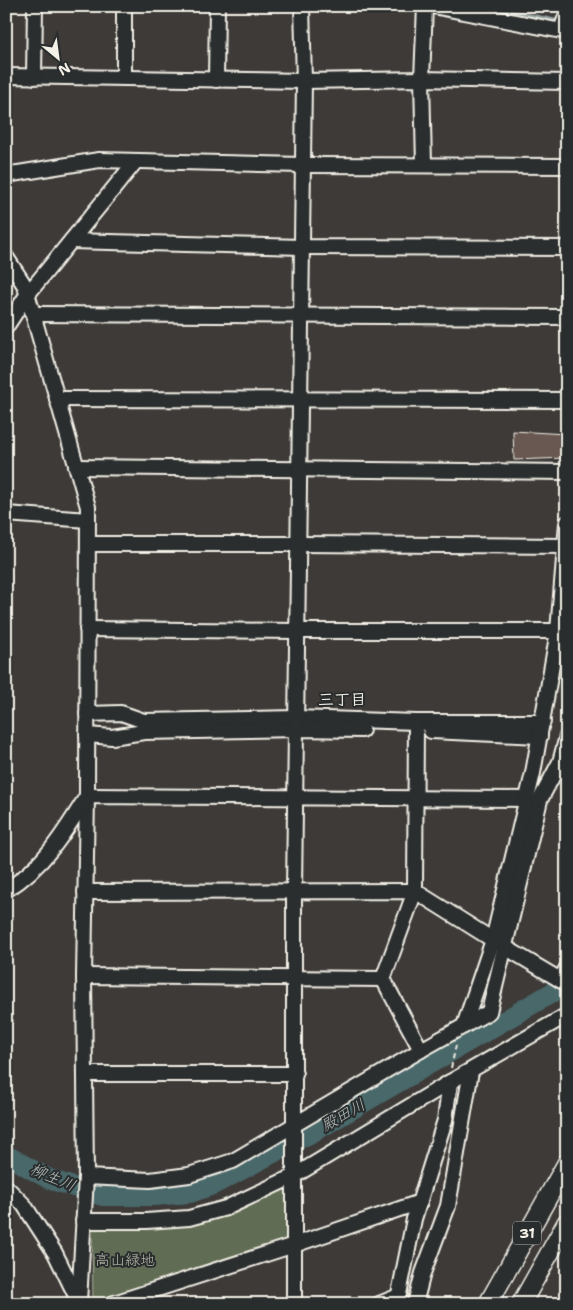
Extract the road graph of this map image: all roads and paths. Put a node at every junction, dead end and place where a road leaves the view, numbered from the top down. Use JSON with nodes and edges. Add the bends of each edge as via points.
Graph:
{"nodes":[{"id":1,"x":35,"y":6,"type":"edge"},
{"id":2,"x":124,"y":6,"type":"edge"},
{"id":3,"x":217,"y":6,"type":"edge"},
{"id":4,"x":302,"y":6,"type":"edge"},
{"id":5,"x":425,"y":6,"type":"edge"},
{"id":6,"x":433,"y":6,"type":"edge"},
{"id":7,"x":564,"y":24,"type":"edge"},
{"id":8,"x":6,"y":76,"type":"edge"},
{"id":9,"x":34,"y":77,"type":"junction"},
{"id":10,"x":124,"y":78,"type":"junction"},
{"id":11,"x":422,"y":79,"type":"junction"},
{"id":12,"x":216,"y":80,"type":"junction"},
{"id":13,"x":304,"y":81,"type":"junction"},
{"id":14,"x":567,"y":82,"type":"edge"},
{"id":15,"x":136,"y":161,"type":"junction"},
{"id":16,"x":303,"y":165,"type":"junction"},
{"id":17,"x":424,"y":165,"type":"junction"},
{"id":18,"x":567,"y":166,"type":"edge"},
{"id":19,"x":6,"y":175,"type":"edge"},
{"id":20,"x":71,"y":241,"type":"junction"},
{"id":21,"x":302,"y":247,"type":"junction"},
{"id":22,"x":567,"y":248,"type":"edge"},
{"id":23,"x":6,"y":258,"type":"edge"},
{"id":24,"x":28,"y":295,"type":"junction"},
{"id":25,"x":33,"y":314,"type":"junction"},
{"id":26,"x":301,"y":316,"type":"junction"},
{"id":27,"x":567,"y":317,"type":"edge"},
{"id":28,"x":6,"y":327,"type":"edge"},
{"id":29,"x":57,"y":399,"type":"junction"},
{"id":30,"x":300,"y":400,"type":"junction"},
{"id":31,"x":567,"y":400,"type":"edge"},
{"id":32,"x":76,"y":467,"type":"junction"},
{"id":33,"x":299,"y":469,"type":"junction"},
{"id":34,"x":567,"y":472,"type":"edge"},
{"id":35,"x":6,"y":514,"type":"edge"},
{"id":36,"x":88,"y":520,"type":"junction"},
{"id":37,"x":567,"y":523,"type":"edge"},
{"id":38,"x":88,"y":544,"type":"junction"},
{"id":39,"x":298,"y":544,"type":"junction"},
{"id":40,"x":566,"y":546,"type":"edge"},
{"id":41,"x":87,"y":630,"type":"junction"},
{"id":42,"x":297,"y":631,"type":"junction"},
{"id":43,"x":558,"y":631,"type":"junction"},
{"id":44,"x":567,"y":646,"type":"edge"},
{"id":45,"x":87,"y":714,"type":"junction"},
{"id":46,"x":543,"y":722,"type":"junction"},
{"id":47,"x":296,"y":723,"type":"junction"},
{"id":48,"x":416,"y":726,"type":"junction"},
{"id":49,"x":87,"y":735,"type":"junction"},
{"id":50,"x":540,"y":736,"type":"junction"},
{"id":51,"x":567,"y":736,"type":"edge"},
{"id":52,"x":87,"y":796,"type":"junction"},
{"id":53,"x":295,"y":798,"type":"junction"},
{"id":54,"x":415,"y":798,"type":"junction"},
{"id":55,"x":528,"y":799,"type":"junction"},
{"id":56,"x":7,"y":888,"type":"edge"},
{"id":57,"x":415,"y":890,"type":"junction"},
{"id":58,"x":294,"y":891,"type":"junction"},
{"id":59,"x":85,"y":892,"type":"junction"},
{"id":60,"x":498,"y":943,"type":"junction"},
{"id":61,"x":84,"y":976,"type":"junction"},
{"id":62,"x":564,"y":977,"type":"edge"},
{"id":63,"x":295,"y":978,"type":"junction"},
{"id":64,"x":383,"y":979,"type":"junction"},
{"id":65,"x":567,"y":1016,"type":"edge"},
{"id":66,"x":464,"y":1026,"type":"junction"},
{"id":67,"x":457,"y":1040,"type":"dead end"},
{"id":68,"x":421,"y":1050,"type":"junction"},
{"id":69,"x":471,"y":1071,"type":"junction"},
{"id":70,"x":86,"y":1074,"type":"junction"},
{"id":71,"x":294,"y":1074,"type":"junction"},
{"id":72,"x":450,"y":1078,"type":"junction"},
{"id":73,"x":295,"y":1131,"type":"junction"},
{"id":74,"x":567,"y":1163,"type":"edge"},
{"id":75,"x":294,"y":1173,"type":"junction"},
{"id":76,"x":85,"y":1181,"type":"junction"},
{"id":77,"x":6,"y":1187,"type":"edge"},
{"id":78,"x":420,"y":1202,"type":"junction"},
{"id":79,"x":83,"y":1221,"type":"junction"},
{"id":80,"x":567,"y":1222,"type":"edge"},
{"id":81,"x":294,"y":1245,"type":"junction"},
{"id":82,"x":398,"y":1300,"type":"edge"},
{"id":83,"x":80,"y":1303,"type":"edge"},
{"id":84,"x":111,"y":1304,"type":"edge"},
{"id":85,"x":294,"y":1304,"type":"edge"},
{"id":86,"x":379,"y":1304,"type":"edge"},
{"id":87,"x":415,"y":1304,"type":"edge"},
{"id":88,"x":488,"y":1304,"type":"edge"},
{"id":89,"x":521,"y":1304,"type":"edge"}],
"edges":[{"from":1,"to":9,"type":"street"},
{"from":2,"to":10,"type":"street"},
{"from":3,"to":12,"type":"street"},
{"from":4,"to":13,"type":"street"},
{"from":5,"to":11,"type":"street"},
{"from":6,"to":7,"type":"street"},
{"from":8,"to":9,"type":"street"},
{"from":9,"to":10,"type":"street"},
{"from":10,"to":12,"type":"street"},
{"from":11,"to":13,"type":"street"},
{"from":11,"to":14,"type":"street"},
{"from":11,"to":17,"type":"street"},
{"from":12,"to":13,"type":"street"},
{"from":13,"to":16,"type":"street"},
{"from":15,"to":16,"type":"street"},
{"from":15,"to":19,"type":"street","via":[[100,160]]},
{"from":15,"to":20,"type":"street"},
{"from":16,"to":17,"type":"street"},
{"from":16,"to":21,"type":"street"},
{"from":17,"to":18,"type":"street"},
{"from":20,"to":21,"type":"street"},
{"from":20,"to":24,"type":"street"},
{"from":21,"to":22,"type":"street"},
{"from":21,"to":26,"type":"street"},
{"from":23,"to":24,"type":"street"},
{"from":24,"to":25,"type":"street"},
{"from":24,"to":28,"type":"street"},
{"from":25,"to":26,"type":"street"},
{"from":25,"to":29,"type":"street"},
{"from":26,"to":27,"type":"street"},
{"from":26,"to":30,"type":"street"},
{"from":29,"to":30,"type":"street"},
{"from":29,"to":32,"type":"street"},
{"from":30,"to":31,"type":"street"},
{"from":30,"to":33,"type":"street"},
{"from":32,"to":33,"type":"street"},
{"from":32,"to":36,"type":"street","via":[[88,507]]},
{"from":33,"to":34,"type":"street"},
{"from":33,"to":39,"type":"street"},
{"from":35,"to":36,"type":"street"},
{"from":36,"to":38,"type":"street"},
{"from":37,"to":40,"type":"street"},
{"from":38,"to":39,"type":"street"},
{"from":38,"to":41,"type":"street"},
{"from":39,"to":40,"type":"street"},
{"from":39,"to":42,"type":"street"},
{"from":40,"to":43,"type":"street"},
{"from":41,"to":42,"type":"street"},
{"from":41,"to":45,"type":"street"},
{"from":42,"to":43,"type":"street"},
{"from":42,"to":47,"type":"street"},
{"from":43,"to":44,"type":"street"},
{"from":43,"to":46,"type":"street"},
{"from":45,"to":47,"type":"street","via":[[121,713],[144,720]]},
{"from":45,"to":49,"type":"street"},
{"from":46,"to":48,"type":"street"},
{"from":46,"to":50,"type":"street"},
{"from":47,"to":48,"type":"street"},
{"from":47,"to":49,"type":"street","via":[[144,732],[112,737]]},
{"from":47,"to":53,"type":"street"},
{"from":48,"to":50,"type":"street"},
{"from":48,"to":54,"type":"street"},
{"from":49,"to":52,"type":"street"},
{"from":50,"to":55,"type":"street"},
{"from":51,"to":60,"type":"street","via":[[560,762],[540,800]]},
{"from":52,"to":53,"type":"street"},
{"from":52,"to":56,"type":"street","via":[[60,838],[33,871]]},
{"from":52,"to":59,"type":"street"},
{"from":53,"to":54,"type":"street"},
{"from":53,"to":58,"type":"street"},
{"from":54,"to":55,"type":"street"},
{"from":54,"to":57,"type":"street"},
{"from":55,"to":60,"type":"street"},
{"from":57,"to":58,"type":"street"},
{"from":57,"to":60,"type":"street"},
{"from":57,"to":64,"type":"street"},
{"from":58,"to":59,"type":"street"},
{"from":58,"to":63,"type":"street"},
{"from":59,"to":61,"type":"street"},
{"from":60,"to":62,"type":"street"},
{"from":60,"to":66,"type":"street"},
{"from":60,"to":66,"type":"street","via":[[489,1012]]},
{"from":61,"to":63,"type":"street"},
{"from":61,"to":70,"type":"street"},
{"from":63,"to":64,"type":"street"},
{"from":63,"to":71,"type":"street"},
{"from":64,"to":68,"type":"street"},
{"from":65,"to":69,"type":"street"},
{"from":66,"to":68,"type":"street"},
{"from":67,"to":72,"type":"path"},
{"from":68,"to":73,"type":"street"},
{"from":69,"to":72,"type":"street"},
{"from":69,"to":87,"type":"street","via":[[448,1206]]},
{"from":70,"to":71,"type":"street"},
{"from":70,"to":76,"type":"street"},
{"from":71,"to":73,"type":"street"},
{"from":72,"to":75,"type":"street"},
{"from":72,"to":78,"type":"street","via":[[445,1120]]},
{"from":73,"to":75,"type":"street"},
{"from":73,"to":76,"type":"street","via":[[234,1161],[189,1175],[150,1180]]},
{"from":74,"to":88,"type":"main road","number":"31"},
{"from":75,"to":79,"type":"street","via":[[226,1208],[189,1218],[146,1222]]},
{"from":75,"to":81,"type":"street"},
{"from":76,"to":79,"type":"street"},
{"from":77,"to":83,"type":"street","via":[[24,1205],[55,1253]]},
{"from":78,"to":81,"type":"street"},
{"from":78,"to":82,"type":"street"},
{"from":79,"to":83,"type":"street"},
{"from":80,"to":89,"type":"main road","number":"31"},
{"from":81,"to":84,"type":"street"},
{"from":81,"to":85,"type":"street"},
{"from":82,"to":86,"type":"street"}]}
